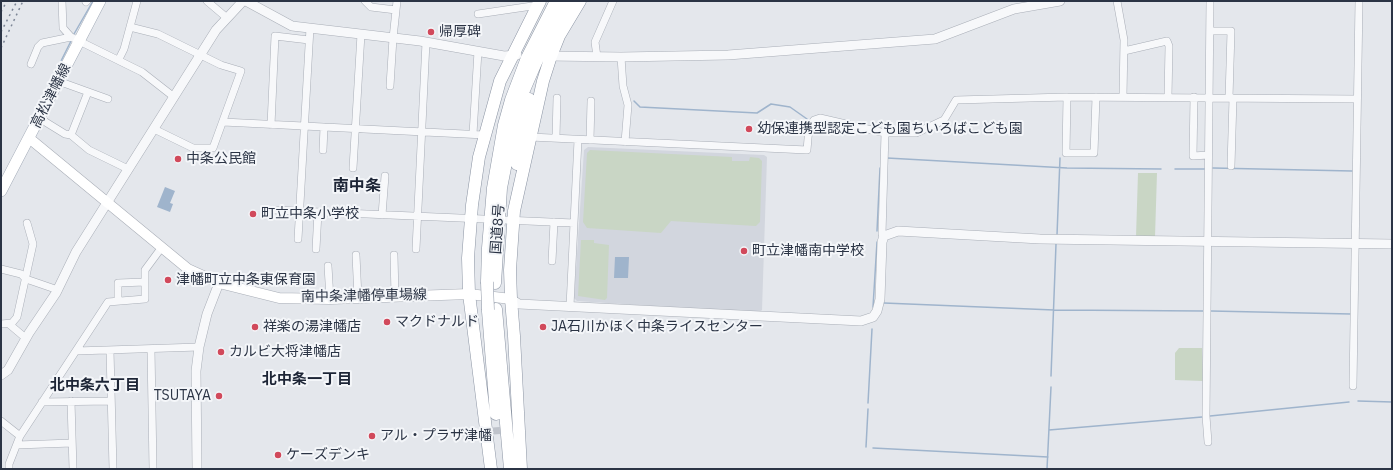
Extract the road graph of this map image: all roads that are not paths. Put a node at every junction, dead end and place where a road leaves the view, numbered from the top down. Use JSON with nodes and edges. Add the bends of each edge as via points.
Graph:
{"nodes":[{"id":1,"x":62,"y":1,"type":"edge"},
{"id":2,"x":100,"y":1,"type":"edge"},
{"id":3,"x":137,"y":1,"type":"edge"},
{"id":4,"x":207,"y":1,"type":"edge"},
{"id":5,"x":243,"y":1,"type":"edge"},
{"id":6,"x":246,"y":1,"type":"edge"},
{"id":7,"x":365,"y":1,"type":"edge"},
{"id":8,"x":397,"y":1,"type":"edge"},
{"id":9,"x":507,"y":1,"type":"edge"},
{"id":10,"x":613,"y":1,"type":"edge"},
{"id":11,"x":1060,"y":1,"type":"edge"},
{"id":12,"x":1117,"y":1,"type":"edge"},
{"id":13,"x":1210,"y":1,"type":"edge"},
{"id":14,"x":1359,"y":1,"type":"edge"},
{"id":15,"x":560,"y":2,"type":"edge"},
{"id":16,"x":396,"y":10,"type":"junction"},
{"id":17,"x":508,"y":10,"type":"junction"},
{"id":18,"x":478,"y":14,"type":"dead end"},
{"id":19,"x":227,"y":18,"type":"junction"},
{"id":20,"x":130,"y":27,"type":"junction"},
{"id":21,"x":310,"y":28,"type":"junction"},
{"id":22,"x":1210,"y":30,"type":"junction"},
{"id":23,"x":361,"y":34,"type":"junction"},
{"id":24,"x":393,"y":38,"type":"junction"},
{"id":25,"x":75,"y":39,"type":"junction"},
{"id":26,"x":309,"y":40,"type":"junction"},
{"id":27,"x":426,"y":42,"type":"junction"},
{"id":28,"x":478,"y":51,"type":"junction"},
{"id":29,"x":1124,"y":51,"type":"junction"},
{"id":30,"x":200,"y":55,"type":"junction"},
{"id":31,"x":516,"y":55,"type":"junction"},
{"id":32,"x":549,"y":56,"type":"junction"},
{"id":33,"x":597,"y":57,"type":"junction"},
{"id":34,"x":621,"y":57,"type":"junction"},
{"id":35,"x":118,"y":60,"type":"junction"},
{"id":36,"x":32,"y":64,"type":"dead end"},
{"id":37,"x":58,"y":81,"type":"junction"},
{"id":38,"x":390,"y":86,"type":"dead end"},
{"id":39,"x":88,"y":92,"type":"junction"},
{"id":40,"x":174,"y":97,"type":"junction"},
{"id":41,"x":1068,"y":97,"type":"junction"},
{"id":42,"x":1096,"y":97,"type":"junction"},
{"id":43,"x":1123,"y":97,"type":"junction"},
{"id":44,"x":1168,"y":97,"type":"junction"},
{"id":45,"x":1194,"y":97,"type":"junction"},
{"id":46,"x":1209,"y":97,"type":"junction"},
{"id":47,"x":557,"y":98,"type":"dead end"},
{"id":48,"x":1231,"y":98,"type":"junction"},
{"id":49,"x":108,"y":99,"type":"dead end"},
{"id":50,"x":1357,"y":99,"type":"junction"},
{"id":51,"x":592,"y":101,"type":"dead end"},
{"id":52,"x":39,"y":118,"type":"junction"},
{"id":53,"x":223,"y":122,"type":"junction"},
{"id":54,"x":271,"y":125,"type":"junction"},
{"id":55,"x":304,"y":126,"type":"junction"},
{"id":56,"x":324,"y":127,"type":"junction"},
{"id":57,"x":355,"y":128,"type":"junction"},
{"id":58,"x":154,"y":129,"type":"junction"},
{"id":59,"x":421,"y":132,"type":"junction"},
{"id":60,"x":885,"y":133,"type":"junction"},
{"id":61,"x":479,"y":134,"type":"junction"},
{"id":62,"x":71,"y":135,"type":"junction"},
{"id":63,"x":530,"y":137,"type":"junction"},
{"id":64,"x":29,"y":138,"type":"junction"},
{"id":65,"x":556,"y":138,"type":"junction"},
{"id":66,"x":578,"y":140,"type":"junction"},
{"id":67,"x":590,"y":140,"type":"junction"},
{"id":68,"x":625,"y":142,"type":"junction"},
{"id":69,"x":323,"y":150,"type":"dead end"},
{"id":70,"x":1208,"y":156,"type":"junction"},
{"id":71,"x":1231,"y":166,"type":"dead end"},
{"id":72,"x":353,"y":168,"type":"dead end"},
{"id":73,"x":128,"y":169,"type":"junction"},
{"id":74,"x":385,"y":176,"type":"dead end"},
{"id":75,"x":1,"y":191,"type":"edge"},
{"id":76,"x":106,"y":203,"type":"junction"},
{"id":77,"x":274,"y":210,"type":"dead end"},
{"id":78,"x":300,"y":211,"type":"junction"},
{"id":79,"x":318,"y":212,"type":"junction"},
{"id":80,"x":382,"y":215,"type":"junction"},
{"id":81,"x":417,"y":216,"type":"junction"},
{"id":82,"x":475,"y":217,"type":"junction"},
{"id":83,"x":511,"y":217,"type":"junction"},
{"id":84,"x":554,"y":222,"type":"junction"},
{"id":85,"x":27,"y":223,"type":"dead end"},
{"id":86,"x":574,"y":223,"type":"junction"},
{"id":87,"x":884,"y":236,"type":"junction"},
{"id":88,"x":298,"y":239,"type":"dead end"},
{"id":89,"x":1208,"y":241,"type":"junction"},
{"id":90,"x":1356,"y":243,"type":"junction"},
{"id":91,"x":1392,"y":244,"type":"edge"},
{"id":92,"x":162,"y":247,"type":"junction"},
{"id":93,"x":316,"y":249,"type":"dead end"},
{"id":94,"x":416,"y":249,"type":"dead end"},
{"id":95,"x":356,"y":255,"type":"dead end"},
{"id":96,"x":394,"y":255,"type":"dead end"},
{"id":97,"x":552,"y":261,"type":"dead end"},
{"id":98,"x":328,"y":266,"type":"dead end"},
{"id":99,"x":1,"y":270,"type":"edge"},
{"id":100,"x":26,"y":279,"type":"junction"},
{"id":101,"x":145,"y":282,"type":"junction"},
{"id":102,"x":219,"y":283,"type":"junction"},
{"id":103,"x":58,"y":290,"type":"junction"},
{"id":104,"x":469,"y":294,"type":"junction"},
{"id":105,"x":395,"y":296,"type":"junction"},
{"id":106,"x":358,"y":298,"type":"junction"},
{"id":107,"x":330,"y":299,"type":"junction"},
{"id":108,"x":511,"y":299,"type":"junction"},
{"id":109,"x":118,"y":301,"type":"junction"},
{"id":110,"x":570,"y":306,"type":"junction"},
{"id":111,"x":492,"y":309,"type":"junction"},
{"id":112,"x":1,"y":324,"type":"edge"},
{"id":113,"x":9,"y":324,"type":"junction"},
{"id":114,"x":22,"y":335,"type":"dead end"},
{"id":115,"x":199,"y":348,"type":"junction"},
{"id":116,"x":151,"y":349,"type":"junction"},
{"id":117,"x":110,"y":350,"type":"junction"},
{"id":118,"x":76,"y":351,"type":"junction"},
{"id":119,"x":1,"y":375,"type":"edge"},
{"id":120,"x":1353,"y":386,"type":"dead end"},
{"id":121,"x":111,"y":401,"type":"junction"},
{"id":122,"x":42,"y":402,"type":"junction"},
{"id":123,"x":71,"y":402,"type":"junction"},
{"id":124,"x":1,"y":421,"type":"edge"},
{"id":125,"x":20,"y":436,"type":"junction"},
{"id":126,"x":1208,"y":442,"type":"dead end"},
{"id":127,"x":72,"y":443,"type":"junction"},
{"id":128,"x":16,"y":444,"type":"junction"},
{"id":129,"x":9,"y":469,"type":"edge"},
{"id":130,"x":72,"y":469,"type":"edge"},
{"id":131,"x":113,"y":469,"type":"edge"},
{"id":132,"x":153,"y":469,"type":"edge"},
{"id":133,"x":197,"y":469,"type":"edge"},
{"id":134,"x":490,"y":469,"type":"edge"},
{"id":135,"x":502,"y":469,"type":"edge"},
{"id":136,"x":510,"y":469,"type":"edge"},
{"id":137,"x":521,"y":469,"type":"edge"}],
"edges":[{"from":1,"to":25,"type":"street","via":[[64,28]]},
{"from":2,"to":25,"type":"main road","name":"高松津幡線"},
{"from":3,"to":20,"type":"street"},
{"from":4,"to":19,"type":"street"},
{"from":5,"to":19,"type":"street"},
{"from":6,"to":21,"type":"street","via":[[292,26]]},
{"from":7,"to":16,"type":"street","via":[[372,7]]},
{"from":8,"to":16,"type":"street"},
{"from":9,"to":17,"type":"street"},
{"from":10,"to":33,"type":"street","via":[[595,42]]},
{"from":11,"to":34,"type":"street","via":[[1014,9],[935,39],[728,55]]},
{"from":12,"to":29,"type":"street"},
{"from":13,"to":22,"type":"street"},
{"from":14,"to":50,"type":"street"},
{"from":15,"to":17,"type":"street"},
{"from":15,"to":31,"type":"highway"},
{"from":15,"to":32,"type":"highway","via":[[559,36]]},
{"from":15,"to":82,"type":"highway","via":[[526,49],[502,100]]},
{"from":15,"to":83,"type":"highway","via":[[563,17],[538,69],[526,113],[515,174]]},
{"from":15,"to":111,"type":"highway","name":"国道8号","bridge":true,"via":[[527,58],[511,100],[497,156],[491,202]]},
{"from":16,"to":24,"type":"street"},
{"from":17,"to":18,"type":"street"},
{"from":19,"to":30,"type":"street"},
{"from":20,"to":30,"type":"street","via":[[158,34]]},
{"from":20,"to":35,"type":"street"},
{"from":21,"to":23,"type":"street"},
{"from":21,"to":26,"type":"street"},
{"from":22,"to":46,"type":"street"},
{"from":22,"to":48,"type":"street","via":[[1231,31]]},
{"from":23,"to":24,"type":"street"},
{"from":23,"to":57,"type":"street"},
{"from":24,"to":27,"type":"street"},
{"from":24,"to":38,"type":"street"},
{"from":25,"to":35,"type":"street"},
{"from":25,"to":36,"type":"street","via":[[42,43]]},
{"from":25,"to":37,"type":"main road","name":"高松津幡線"},
{"from":26,"to":54,"type":"street","via":[[275,36]]},
{"from":26,"to":55,"type":"street"},
{"from":27,"to":28,"type":"street"},
{"from":27,"to":59,"type":"street"},
{"from":28,"to":31,"type":"street","via":[[504,56]]},
{"from":28,"to":61,"type":"street"},
{"from":29,"to":43,"type":"street"},
{"from":29,"to":44,"type":"street","via":[[1167,41]]},
{"from":30,"to":40,"type":"street"},
{"from":30,"to":53,"type":"street","via":[[242,71]]},
{"from":31,"to":61,"type":"highway","via":[[500,81]]},
{"from":32,"to":33,"type":"street"},
{"from":32,"to":63,"type":"highway"},
{"from":33,"to":34,"type":"street"},
{"from":34,"to":68,"type":"street","via":[[623,86],[628,105]]},
{"from":35,"to":40,"type":"street","via":[[142,72]]},
{"from":37,"to":39,"type":"street"},
{"from":37,"to":52,"type":"main road","name":"高松津幡線"},
{"from":39,"to":49,"type":"street"},
{"from":39,"to":62,"type":"street"},
{"from":40,"to":58,"type":"street"},
{"from":41,"to":42,"type":"street"},
{"from":41,"to":42,"type":"street","via":[[1066,153],[1094,153]]},
{"from":41,"to":60,"type":"street","via":[[956,100],[944,120],[916,133]]},
{"from":42,"to":43,"type":"street"},
{"from":43,"to":44,"type":"street"},
{"from":44,"to":45,"type":"street"},
{"from":45,"to":46,"type":"street"},
{"from":45,"to":70,"type":"street","via":[[1192,156]]},
{"from":46,"to":48,"type":"street"},
{"from":46,"to":70,"type":"street"},
{"from":47,"to":65,"type":"street"},
{"from":48,"to":50,"type":"street"},
{"from":48,"to":71,"type":"street"},
{"from":50,"to":90,"type":"street"},
{"from":51,"to":67,"type":"street"},
{"from":52,"to":62,"type":"street"},
{"from":52,"to":64,"type":"main road","name":"高松津幡線"},
{"from":53,"to":54,"type":"street"},
{"from":53,"to":58,"type":"street","via":[[213,148],[193,148]]},
{"from":54,"to":55,"type":"street"},
{"from":55,"to":56,"type":"street"},
{"from":55,"to":78,"type":"street"},
{"from":56,"to":57,"type":"street"},
{"from":56,"to":69,"type":"street"},
{"from":57,"to":59,"type":"street"},
{"from":57,"to":72,"type":"street"},
{"from":58,"to":73,"type":"street"},
{"from":59,"to":61,"type":"street"},
{"from":59,"to":81,"type":"street"},
{"from":60,"to":68,"type":"street","via":[[820,118],[814,120],[809,127],[807,150]]},
{"from":60,"to":87,"type":"street","via":[[882,234]]},
{"from":61,"to":82,"type":"highway"},
{"from":62,"to":73,"type":"street","via":[[89,150]]},
{"from":63,"to":65,"type":"street"},
{"from":63,"to":83,"type":"highway"},
{"from":64,"to":75,"type":"main road","name":"高松津幡線"},
{"from":64,"to":76,"type":"main road","name":"南中条津幡停車場線"},
{"from":65,"to":66,"type":"street"},
{"from":66,"to":67,"type":"street"},
{"from":66,"to":86,"type":"street"},
{"from":67,"to":68,"type":"street"},
{"from":70,"to":89,"type":"street"},
{"from":73,"to":76,"type":"street"},
{"from":74,"to":80,"type":"street"},
{"from":76,"to":92,"type":"main road","name":"南中条津幡停車場線"},
{"from":76,"to":103,"type":"street","via":[[76,252]]},
{"from":77,"to":78,"type":"street"},
{"from":78,"to":79,"type":"street"},
{"from":78,"to":88,"type":"street"},
{"from":79,"to":80,"type":"street"},
{"from":79,"to":93,"type":"street"},
{"from":80,"to":81,"type":"street"},
{"from":81,"to":82,"type":"street"},
{"from":81,"to":94,"type":"street"},
{"from":82,"to":104,"type":"highway","via":[[468,258]]},
{"from":83,"to":84,"type":"street"},
{"from":83,"to":108,"type":"highway"},
{"from":84,"to":86,"type":"street"},
{"from":84,"to":97,"type":"street"},
{"from":85,"to":100,"type":"street","via":[[33,244]]},
{"from":86,"to":110,"type":"street"},
{"from":87,"to":89,"type":"street","via":[[898,231],[1040,239]]},
{"from":87,"to":110,"type":"street","via":[[879,305],[873,317],[861,321]]},
{"from":89,"to":90,"type":"street"},
{"from":89,"to":126,"type":"street"},
{"from":90,"to":91,"type":"street"},
{"from":90,"to":120,"type":"street"},
{"from":92,"to":101,"type":"street","via":[[145,270]]},
{"from":92,"to":102,"type":"main road","name":"南中条津幡停車場線","via":[[188,269]]},
{"from":95,"to":106,"type":"street"},
{"from":96,"to":105,"type":"street"},
{"from":98,"to":107,"type":"street"},
{"from":99,"to":100,"type":"street","via":[[21,274]]},
{"from":100,"to":103,"type":"street"},
{"from":100,"to":113,"type":"street","via":[[17,317]]},
{"from":101,"to":109,"type":"street","via":[[145,299]]},
{"from":101,"to":109,"type":"street","via":[[118,283]]},
{"from":102,"to":107,"type":"main road","name":"南中条津幡停車場線","via":[[279,298]]},
{"from":102,"to":115,"type":"street","via":[[207,314]]},
{"from":103,"to":119,"type":"street","via":[[8,370]]},
{"from":104,"to":105,"type":"main road","name":"南中条津幡停車場線"},
{"from":104,"to":108,"type":"main road","name":"南中条津幡停車場線"},
{"from":104,"to":134,"type":"highway","via":[[489,431]]},
{"from":105,"to":106,"type":"main road","name":"南中条津幡停車場線"},
{"from":106,"to":107,"type":"main road","name":"南中条津幡停車場線"},
{"from":108,"to":110,"type":"street","via":[[519,304]]},
{"from":108,"to":137,"type":"highway","via":[[516,429]]},
{"from":109,"to":118,"type":"street","via":[[108,302]]},
{"from":111,"to":135,"type":"highway","name":"国道8号"},
{"from":111,"to":136,"type":"highway","name":"国道8号"},
{"from":112,"to":113,"type":"street"},
{"from":113,"to":114,"type":"street"},
{"from":115,"to":116,"type":"street"},
{"from":115,"to":133,"type":"street","via":[[196,371]]},
{"from":116,"to":117,"type":"street"},
{"from":116,"to":132,"type":"street"},
{"from":117,"to":118,"type":"street"},
{"from":117,"to":121,"type":"street"},
{"from":118,"to":122,"type":"street"},
{"from":121,"to":123,"type":"street"},
{"from":121,"to":131,"type":"street"},
{"from":122,"to":123,"type":"street"},
{"from":122,"to":125,"type":"street"},
{"from":123,"to":127,"type":"street"},
{"from":124,"to":125,"type":"street"},
{"from":125,"to":128,"type":"street"},
{"from":127,"to":128,"type":"street"},
{"from":127,"to":130,"type":"street"},
{"from":128,"to":129,"type":"street"}]}
